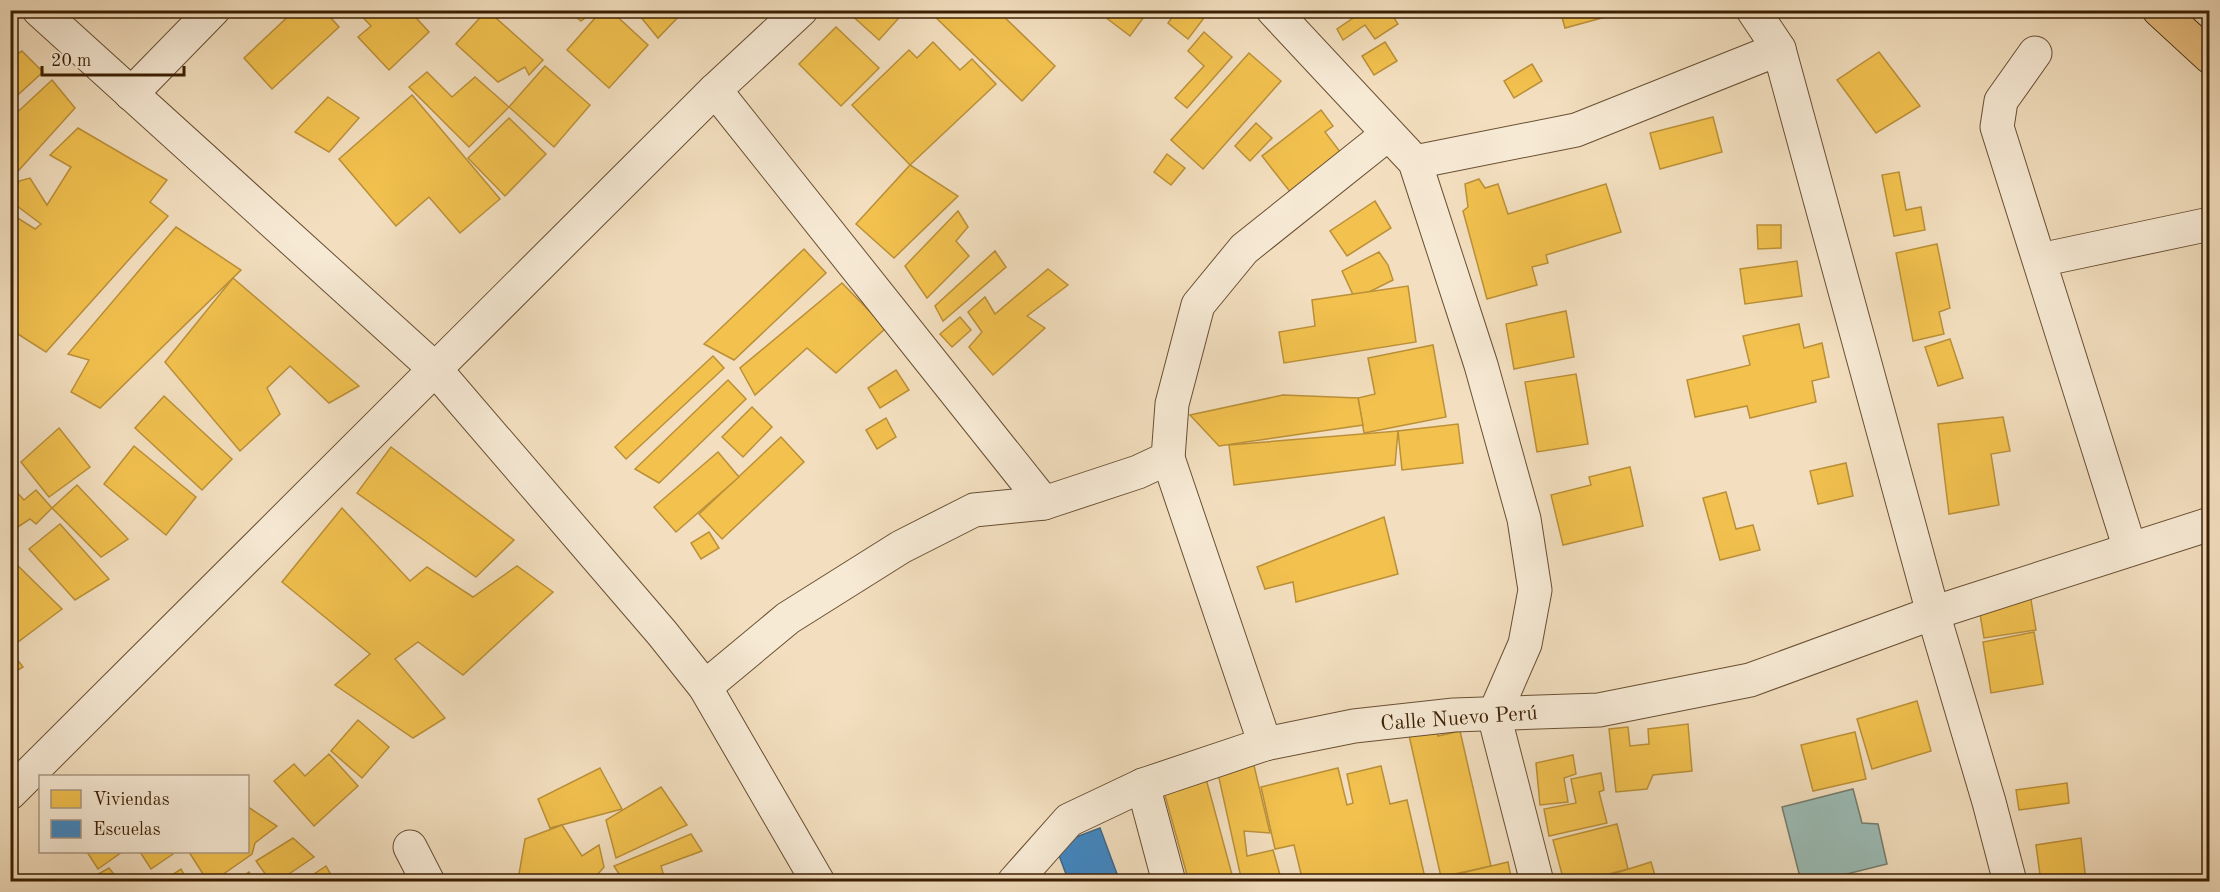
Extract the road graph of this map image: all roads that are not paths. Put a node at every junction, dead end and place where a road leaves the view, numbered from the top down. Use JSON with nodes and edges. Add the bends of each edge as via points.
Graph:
{"nodes":[{"id":1,"x":39,"y":10,"type":"edge"},
{"id":2,"x":213,"y":10,"type":"edge"},
{"id":3,"x":801,"y":10,"type":"edge"},
{"id":4,"x":1273,"y":10,"type":"edge"},
{"id":5,"x":1753,"y":10,"type":"edge"},
{"id":6,"x":2159,"y":10,"type":"edge"},
{"id":7,"x":1779,"y":49,"type":"junction"},
{"id":8,"x":2035,"y":53,"type":"dead end"},
{"id":9,"x":2210,"y":57,"type":"edge"},
{"id":10,"x":715,"y":90,"type":"junction"},
{"id":11,"x":131,"y":94,"type":"junction"},
{"id":12,"x":1388,"y":134,"type":"junction"},
{"id":13,"x":1415,"y":162,"type":"junction"},
{"id":14,"x":2210,"y":224,"type":"edge"},
{"id":15,"x":2040,"y":260,"type":"junction"},
{"id":16,"x":435,"y":369,"type":"junction"},
{"id":17,"x":1168,"y":458,"type":"junction"},
{"id":18,"x":1044,"y":503,"type":"junction"},
{"id":19,"x":2210,"y":524,"type":"edge"},
{"id":20,"x":2130,"y":549,"type":"junction"},
{"id":21,"x":1933,"y":613,"type":"junction"},
{"id":22,"x":705,"y":687,"type":"junction"},
{"id":23,"x":1494,"y":715,"type":"junction"},
{"id":24,"x":1265,"y":744,"type":"junction"},
{"id":25,"x":1143,"y":785,"type":"junction"},
{"id":26,"x":10,"y":793,"type":"edge"},
{"id":27,"x":410,"y":847,"type":"dead end"},
{"id":28,"x":428,"y":882,"type":"edge"},
{"id":29,"x":818,"y":882,"type":"edge"},
{"id":30,"x":1014,"y":882,"type":"edge"},
{"id":31,"x":1169,"y":882,"type":"edge"},
{"id":32,"x":1537,"y":882,"type":"edge"},
{"id":33,"x":2010,"y":882,"type":"edge"}],
"edges":[{"from":1,"to":11,"type":"street"},
{"from":2,"to":11,"type":"street"},
{"from":3,"to":10,"type":"street"},
{"from":4,"to":12,"type":"street"},
{"from":5,"to":7,"type":"street"},
{"from":6,"to":9,"type":"highway"},
{"from":7,"to":13,"type":"street","via":[[1576,130]]},
{"from":7,"to":21,"type":"street"},
{"from":8,"to":15,"type":"street","via":[[2001,101],[1997,127]]},
{"from":10,"to":16,"type":"street"},
{"from":10,"to":18,"type":"street"},
{"from":11,"to":16,"type":"street"},
{"from":12,"to":13,"type":"street"},
{"from":12,"to":17,"type":"street","via":[[1244,249],[1198,305],[1172,404]]},
{"from":13,"to":23,"type":"street","via":[[1484,376],[1524,519],[1535,590],[1525,644]]},
{"from":14,"to":15,"type":"street"},
{"from":15,"to":20,"type":"street"},
{"from":16,"to":22,"type":"street"},
{"from":16,"to":26,"type":"street"},
{"from":17,"to":18,"type":"street"},
{"from":17,"to":24,"type":"street"},
{"from":18,"to":22,"type":"street","via":[[974,510],[901,547],[788,618]]},
{"from":19,"to":20,"type":"street","name":"Calle Nuevo Perú"},
{"from":20,"to":21,"type":"street","name":"Calle Nuevo Perú"},
{"from":21,"to":23,"type":"street","name":"Calle Nuevo Perú","via":[[1750,681],[1599,710]]},
{"from":21,"to":33,"type":"street"},
{"from":22,"to":29,"type":"street"},
{"from":23,"to":24,"type":"street","name":"Calle Nuevo Perú","via":[[1454,715],[1354,726]]},
{"from":23,"to":32,"type":"street"},
{"from":24,"to":25,"type":"street","name":"Calle Nuevo Perú"},
{"from":25,"to":30,"type":"street","name":"Calle Nuevo Perú","via":[[1069,820]]},
{"from":25,"to":31,"type":"street"},
{"from":27,"to":28,"type":"street"}]}
